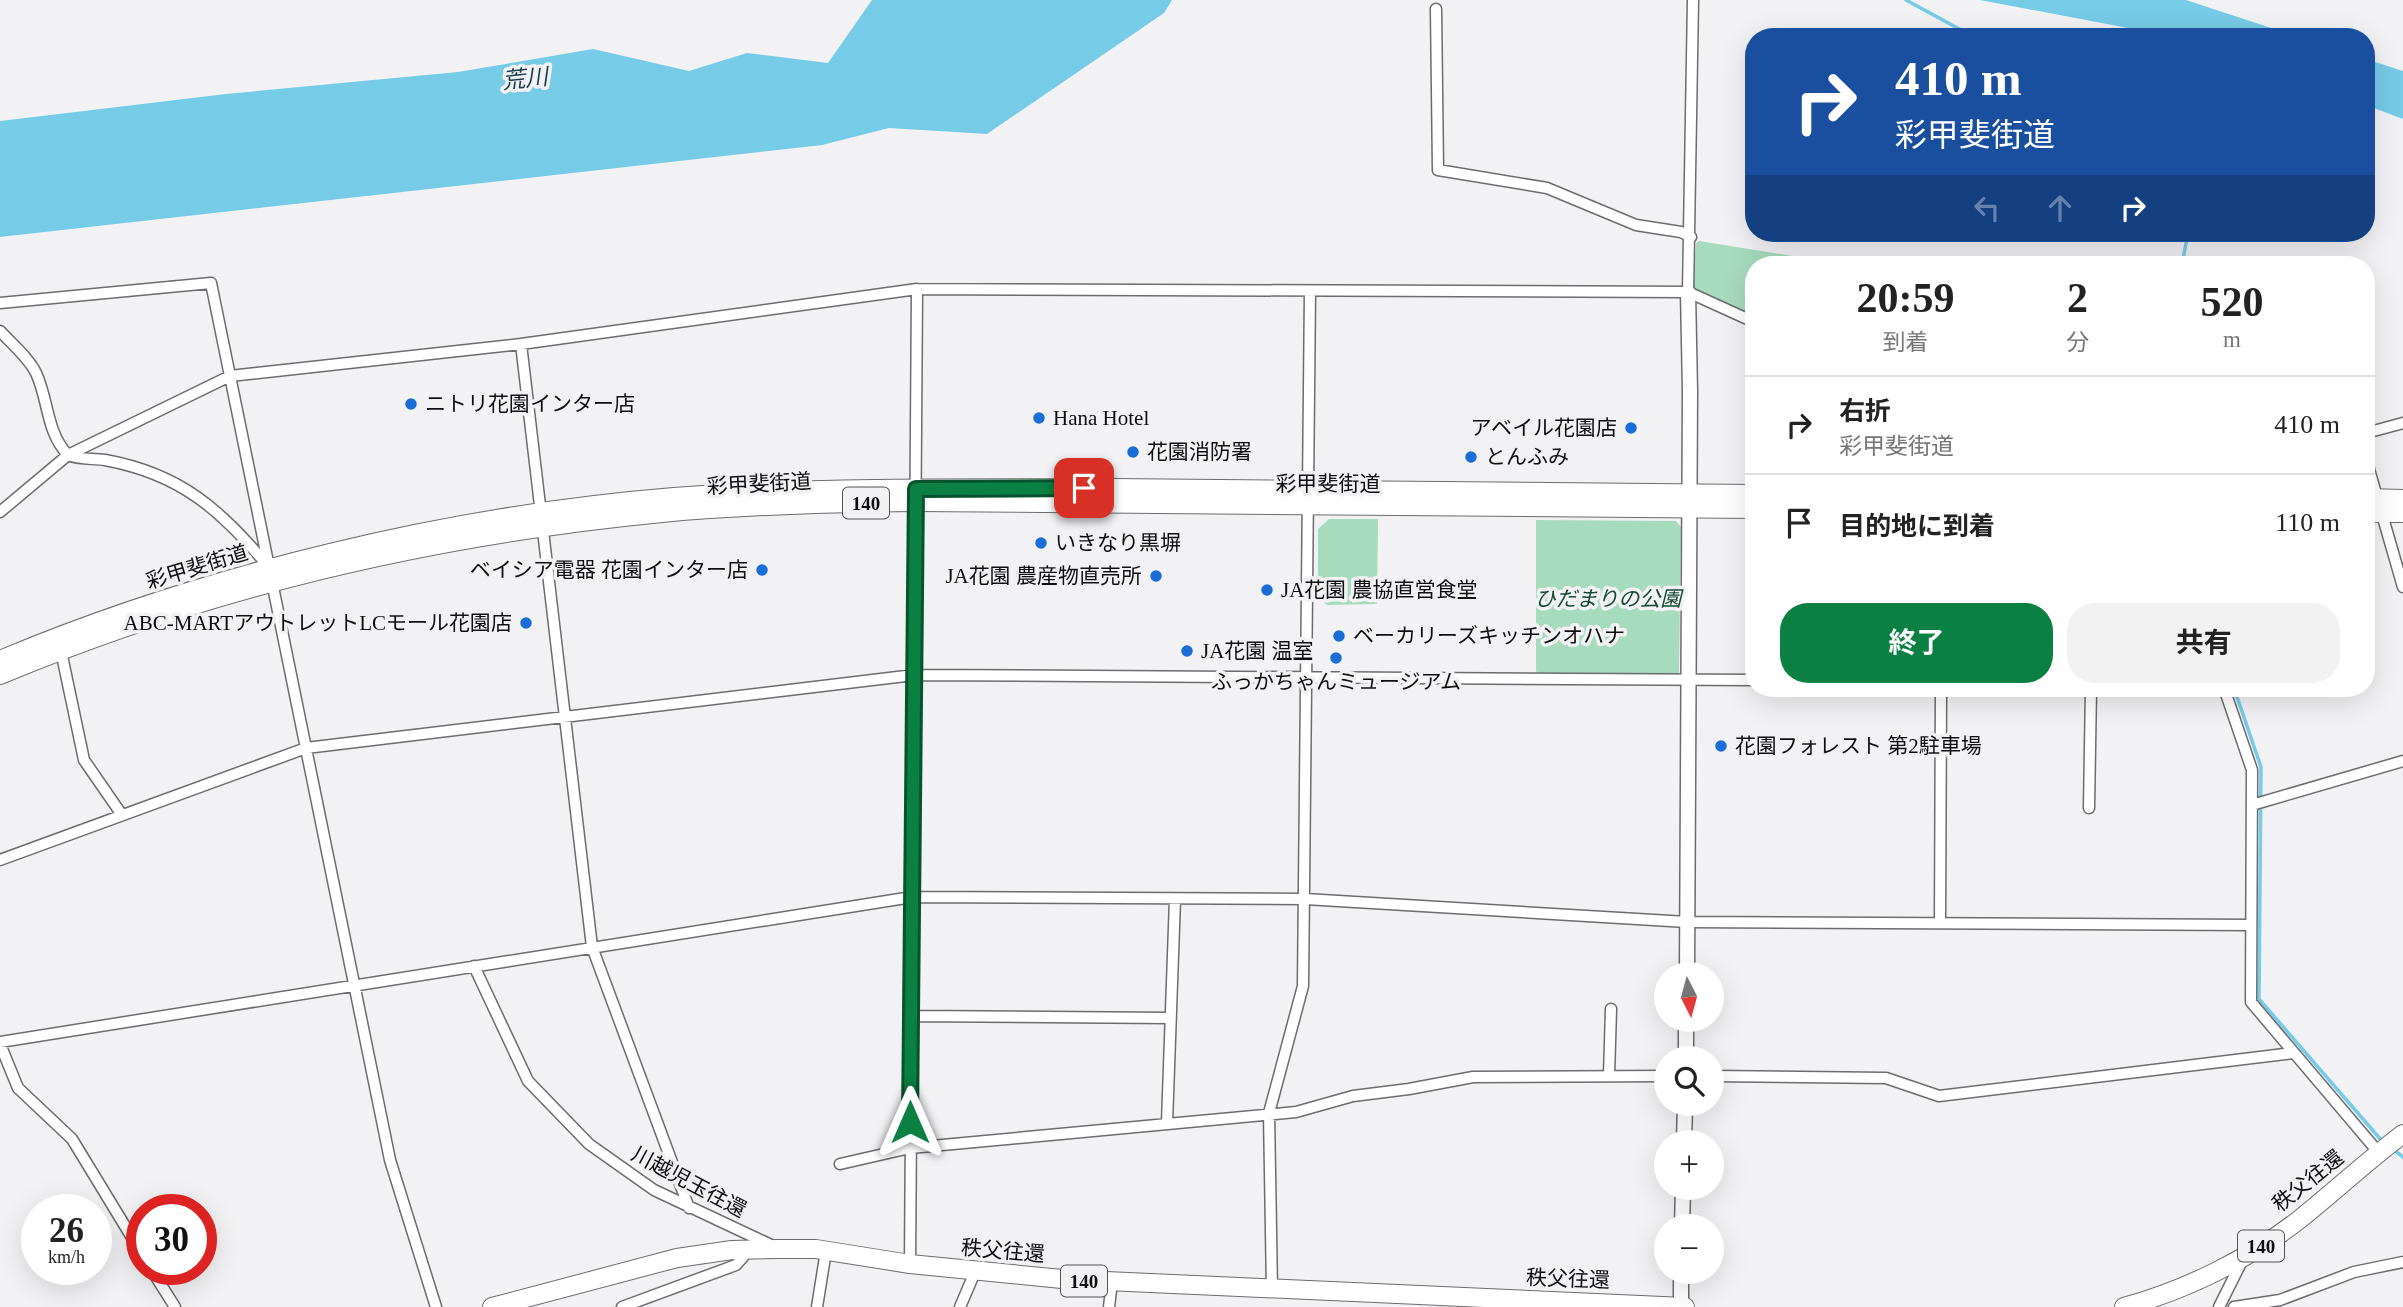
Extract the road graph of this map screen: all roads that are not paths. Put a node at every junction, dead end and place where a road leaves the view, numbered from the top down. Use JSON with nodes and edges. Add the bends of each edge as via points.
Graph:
{"nodes":[{"id":1,"x":1693,"y":0,"type":"edge"},
{"id":2,"x":1437,"y":9,"type":"dead end"},
{"id":3,"x":1691,"y":237,"type":"junction"},
{"id":4,"x":917,"y":289,"type":"junction"},
{"id":5,"x":1310,"y":291,"type":"junction"},
{"id":6,"x":1688,"y":292,"type":"junction"},
{"id":7,"x":0,"y":303,"type":"edge"},
{"id":8,"x":1745,"y":318,"type":"edge"},
{"id":9,"x":0,"y":331,"type":"edge"},
{"id":10,"x":521,"y":345,"type":"junction"},
{"id":11,"x":230,"y":376,"type":"junction"},
{"id":12,"x":2403,"y":423,"type":"edge"},
{"id":13,"x":2375,"y":431,"type":"edge"},
{"id":14,"x":68,"y":455,"type":"junction"},
{"id":15,"x":1308,"y":488,"type":"junction"},
{"id":16,"x":916,"y":495,"type":"junction"},
{"id":17,"x":1745,"y":495,"type":"edge"},
{"id":18,"x":2403,"y":499,"type":"edge"},
{"id":19,"x":1690,"y":501,"type":"junction"},
{"id":20,"x":2375,"y":506,"type":"edge"},
{"id":21,"x":2375,"y":506,"type":"edge"},
{"id":22,"x":1307,"y":507,"type":"junction"},
{"id":23,"x":1745,"y":508,"type":"edge"},
{"id":24,"x":2375,"y":511,"type":"edge"},
{"id":25,"x":0,"y":512,"type":"edge"},
{"id":26,"x":2403,"y":513,"type":"edge"},
{"id":27,"x":541,"y":521,"type":"junction"},
{"id":28,"x":272,"y":575,"type":"junction"},
{"id":29,"x":2403,"y":587,"type":"edge"},
{"id":30,"x":61,"y":651,"type":"junction"},
{"id":31,"x":0,"y":660,"type":"edge"},
{"id":32,"x":0,"y":675,"type":"edge"},
{"id":33,"x":914,"y":675,"type":"junction"},
{"id":34,"x":1306,"y":678,"type":"junction"},
{"id":35,"x":1689,"y":680,"type":"junction"},
{"id":36,"x":1745,"y":680,"type":"edge"},
{"id":37,"x":1941,"y":697,"type":"edge"},
{"id":38,"x":2091,"y":697,"type":"edge"},
{"id":39,"x":2227,"y":697,"type":"edge"},
{"id":40,"x":564,"y":716,"type":"junction"},
{"id":41,"x":306,"y":748,"type":"junction"},
{"id":42,"x":2403,"y":761,"type":"edge"},
{"id":43,"x":2252,"y":805,"type":"junction"},
{"id":44,"x":2089,"y":808,"type":"dead end"},
{"id":45,"x":122,"y":815,"type":"junction"},
{"id":46,"x":0,"y":860,"type":"edge"},
{"id":47,"x":912,"y":897,"type":"junction"},
{"id":48,"x":1175,"y":899,"type":"junction"},
{"id":49,"x":1305,"y":900,"type":"junction"},
{"id":50,"x":1687,"y":922,"type":"junction"},
{"id":51,"x":1940,"y":923,"type":"junction"},
{"id":52,"x":2251,"y":926,"type":"junction"},
{"id":53,"x":592,"y":947,"type":"junction"},
{"id":54,"x":2263,"y":958,"type":"dead end"},
{"id":55,"x":2251,"y":961,"type":"junction"},
{"id":56,"x":1687,"y":962,"type":"edge"},
{"id":57,"x":474,"y":966,"type":"junction"},
{"id":58,"x":355,"y":985,"type":"junction"},
{"id":59,"x":1611,"y":1009,"type":"dead end"},
{"id":60,"x":911,"y":1016,"type":"junction"},
{"id":61,"x":1170,"y":1018,"type":"junction"},
{"id":62,"x":0,"y":1043,"type":"edge"},
{"id":63,"x":2293,"y":1053,"type":"junction"},
{"id":64,"x":1609,"y":1076,"type":"junction"},
{"id":65,"x":1654,"y":1076,"type":"edge"},
{"id":66,"x":1724,"y":1076,"type":"edge"},
{"id":67,"x":1269,"y":1113,"type":"junction"},
{"id":68,"x":1167,"y":1123,"type":"junction"},
{"id":69,"x":2399,"y":1138,"type":"edge"},
{"id":70,"x":910,"y":1148,"type":"junction"},
{"id":71,"x":2379,"y":1153,"type":"junction"},
{"id":72,"x":840,"y":1164,"type":"dead end"},
{"id":73,"x":689,"y":1208,"type":"junction"},
{"id":74,"x":126,"y":1228,"type":"edge"},
{"id":75,"x":750,"y":1249,"type":"junction"},
{"id":76,"x":778,"y":1249,"type":"junction"},
{"id":77,"x":826,"y":1251,"type":"junction"},
{"id":78,"x":2244,"y":1257,"type":"junction"},
{"id":79,"x":2403,"y":1262,"type":"edge"},
{"id":80,"x":910,"y":1264,"type":"junction"},
{"id":81,"x":975,"y":1272,"type":"junction"},
{"id":82,"x":1112,"y":1282,"type":"junction"},
{"id":83,"x":1681,"y":1284,"type":"edge"},
{"id":84,"x":161,"y":1285,"type":"edge"},
{"id":85,"x":1272,"y":1289,"type":"junction"},
{"id":86,"x":175,"y":1307,"type":"edge"},
{"id":87,"x":436,"y":1307,"type":"edge"},
{"id":88,"x":492,"y":1307,"type":"edge"},
{"id":89,"x":622,"y":1307,"type":"edge"},
{"id":90,"x":817,"y":1307,"type":"edge"},
{"id":91,"x":960,"y":1307,"type":"edge"},
{"id":92,"x":1109,"y":1307,"type":"edge"},
{"id":93,"x":1682,"y":1307,"type":"edge"},
{"id":94,"x":2124,"y":1307,"type":"edge"},
{"id":95,"x":2221,"y":1307,"type":"edge"},
{"id":96,"x":2234,"y":1307,"type":"edge"}],
"edges":[{"from":1,"to":3,"type":"street"},
{"from":2,"to":3,"type":"street","via":[[1437,170],[1548,188],[1636,225]]},
{"from":3,"to":6,"type":"street"},
{"from":4,"to":5,"type":"street"},
{"from":4,"to":10,"type":"street"},
{"from":4,"to":16,"type":"street"},
{"from":5,"to":6,"type":"street"},
{"from":5,"to":15,"type":"street"},
{"from":6,"to":8,"type":"street"},
{"from":6,"to":19,"type":"street"},
{"from":7,"to":11,"type":"street","via":[[211,283]]},
{"from":9,"to":14,"type":"street","via":[[35,371],[51,429]]},
{"from":10,"to":11,"type":"street"},
{"from":10,"to":27,"type":"street"},
{"from":11,"to":14,"type":"street"},
{"from":11,"to":28,"type":"street"},
{"from":12,"to":13,"type":"street"},
{"from":14,"to":25,"type":"street"},
{"from":14,"to":28,"type":"street","via":[[160,475],[189,489],[225,519]]},
{"from":15,"to":16,"type":"highway","name":"彩甲斐街道","number":"140"},
{"from":15,"to":19,"type":"highway","name":"彩甲斐街道","number":"140"},
{"from":15,"to":22,"type":"street"},
{"from":16,"to":22,"type":"highway","name":"彩甲斐街道","number":"140"},
{"from":16,"to":27,"type":"highway","name":"彩甲斐街道","number":"140"},
{"from":16,"to":33,"type":"street"},
{"from":17,"to":19,"type":"highway","name":"彩甲斐街道","number":"140"},
{"from":18,"to":20,"type":"highway"},
{"from":19,"to":22,"type":"highway","name":"彩甲斐街道","number":"140"},
{"from":19,"to":23,"type":"highway","name":"彩甲斐街道","number":"140"},
{"from":19,"to":35,"type":"street"},
{"from":21,"to":26,"type":"highway"},
{"from":22,"to":34,"type":"street"},
{"from":24,"to":29,"type":"street"},
{"from":27,"to":28,"type":"highway","name":"彩甲斐街道","number":"140"},
{"from":27,"to":40,"type":"street"},
{"from":28,"to":30,"type":"highway","name":"彩甲斐街道","number":"140"},
{"from":28,"to":31,"type":"highway","name":"彩甲斐街道","number":"140","via":[[108,618]]},
{"from":28,"to":41,"type":"street"},
{"from":30,"to":32,"type":"highway","name":"彩甲斐街道","number":"140"},
{"from":30,"to":45,"type":"street","via":[[84,760]]},
{"from":33,"to":34,"type":"street"},
{"from":33,"to":40,"type":"street"},
{"from":33,"to":47,"type":"street"},
{"from":34,"to":35,"type":"street"},
{"from":34,"to":49,"type":"street"},
{"from":35,"to":36,"type":"street"},
{"from":35,"to":50,"type":"street"},
{"from":37,"to":51,"type":"street"},
{"from":38,"to":44,"type":"street"},
{"from":39,"to":43,"type":"street","via":[[2252,771]]},
{"from":40,"to":41,"type":"street"},
{"from":40,"to":53,"type":"street"},
{"from":41,"to":45,"type":"street"},
{"from":41,"to":58,"type":"street"},
{"from":42,"to":43,"type":"street"},
{"from":43,"to":52,"type":"street"},
{"from":45,"to":46,"type":"street"},
{"from":47,"to":48,"type":"street"},
{"from":47,"to":53,"type":"street"},
{"from":47,"to":60,"type":"street"},
{"from":48,"to":49,"type":"street"},
{"from":48,"to":61,"type":"street"},
{"from":49,"to":50,"type":"street"},
{"from":49,"to":67,"type":"street","via":[[1303,986]]},
{"from":50,"to":51,"type":"street"},
{"from":50,"to":56,"type":"street"},
{"from":51,"to":52,"type":"street"},
{"from":52,"to":55,"type":"street"},
{"from":53,"to":57,"type":"street"},
{"from":53,"to":73,"type":"street"},
{"from":54,"to":55,"type":"street"},
{"from":55,"to":63,"type":"street","via":[[2251,1002]]},
{"from":57,"to":58,"type":"street"},
{"from":57,"to":73,"type":"street","name":"川越児玉往還","via":[[528,1081],[620,1169]]},
{"from":58,"to":62,"type":"street"},
{"from":58,"to":87,"type":"street","via":[[390,1160]]},
{"from":59,"to":64,"type":"street"},
{"from":60,"to":61,"type":"street"},
{"from":60,"to":70,"type":"street"},
{"from":61,"to":68,"type":"street"},
{"from":62,"to":74,"type":"street","via":[[18,1088],[72,1139]]},
{"from":63,"to":66,"type":"street","via":[[1939,1096],[1886,1078]]},
{"from":63,"to":71,"type":"street"},
{"from":64,"to":65,"type":"street"},
{"from":64,"to":67,"type":"street","via":[[1473,1077],[1353,1096],[1296,1112]]},
{"from":67,"to":68,"type":"street"},
{"from":67,"to":85,"type":"street"},
{"from":68,"to":70,"type":"street"},
{"from":69,"to":71,"type":"highway","name":"秩父往還","number":"140"},
{"from":70,"to":72,"type":"street"},
{"from":70,"to":80,"type":"street"},
{"from":71,"to":78,"type":"highway","name":"秩父往還","number":"140","via":[[2298,1221]]},
{"from":73,"to":76,"type":"street","name":"川越児玉往還"},
{"from":75,"to":76,"type":"highway","name":"秩父往還","number":"140"},
{"from":75,"to":88,"type":"highway","name":"秩父往還","number":"140","via":[[677,1258]]},
{"from":75,"to":89,"type":"street","via":[[736,1265]]},
{"from":76,"to":77,"type":"highway","name":"秩父往還","number":"140"},
{"from":77,"to":80,"type":"highway","name":"秩父往還","number":"140"},
{"from":77,"to":90,"type":"street"},
{"from":78,"to":94,"type":"highway","name":"秩父往還","number":"140"},
{"from":78,"to":95,"type":"street"},
{"from":79,"to":96,"type":"street","via":[[2354,1272],[2280,1300]]},
{"from":80,"to":81,"type":"highway","name":"秩父往還","number":"140"},
{"from":81,"to":82,"type":"highway","name":"秩父往還","number":"140"},
{"from":81,"to":91,"type":"street"},
{"from":82,"to":85,"type":"highway","name":"秩父往還","number":"140"},
{"from":82,"to":92,"type":"street"},
{"from":83,"to":93,"type":"street"},
{"from":84,"to":86,"type":"street"},
{"from":85,"to":93,"type":"highway","name":"秩父往還","number":"140"}]}
